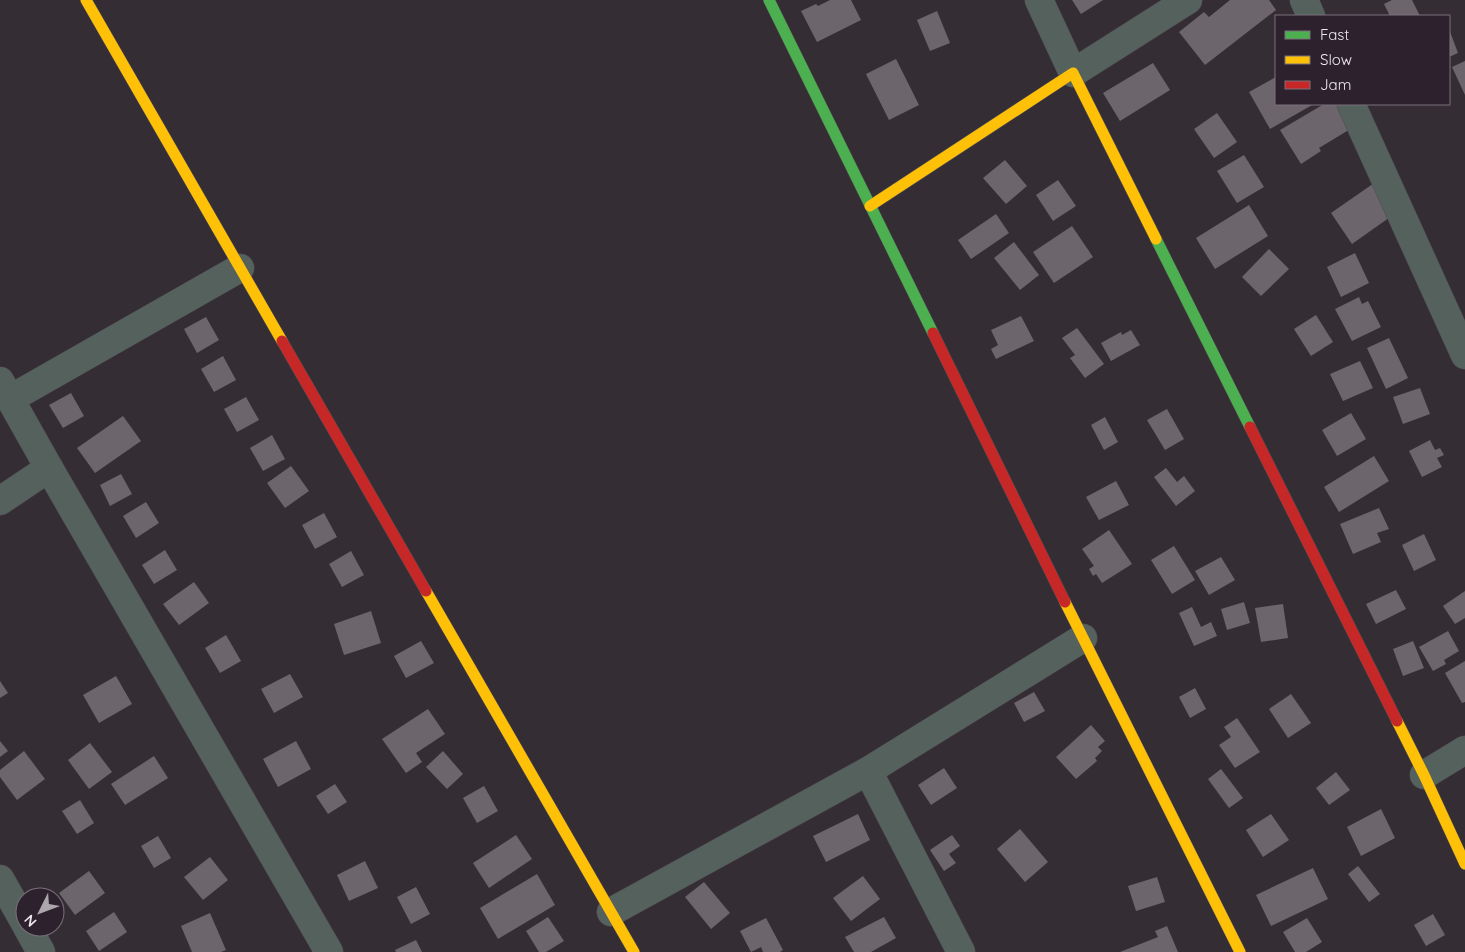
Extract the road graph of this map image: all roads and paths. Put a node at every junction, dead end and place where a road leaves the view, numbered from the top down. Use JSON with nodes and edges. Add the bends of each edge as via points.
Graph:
{"nodes":[{"id":1,"x":86,"y":0,"type":"edge"},
{"id":2,"x":769,"y":0,"type":"edge"},
{"id":3,"x":1039,"y":0,"type":"edge"},
{"id":4,"x":1188,"y":0,"type":"edge"},
{"id":5,"x":1304,"y":0,"type":"edge"},
{"id":6,"x":1312,"y":15,"type":"edge"},
{"id":7,"x":1073,"y":73,"type":"junction"},
{"id":8,"x":1351,"y":105,"type":"edge"},
{"id":9,"x":870,"y":206,"type":"junction"},
{"id":10,"x":240,"y":268,"type":"junction"},
{"id":11,"x":1465,"y":355,"type":"edge"},
{"id":12,"x":5,"y":390,"type":"edge"},
{"id":13,"x":49,"y":468,"type":"junction"},
{"id":14,"x":0,"y":501,"type":"edge"},
{"id":15,"x":1082,"y":638,"type":"junction"},
{"id":16,"x":1465,"y":750,"type":"edge"},
{"id":17,"x":868,"y":771,"type":"junction"},
{"id":18,"x":1424,"y":774,"type":"junction"},
{"id":19,"x":1465,"y":864,"type":"edge"},
{"id":20,"x":1,"y":882,"type":"edge"},
{"id":21,"x":15,"y":906,"type":"edge"},
{"id":22,"x":611,"y":912,"type":"junction"},
{"id":23,"x":33,"y":937,"type":"edge"},
{"id":24,"x":41,"y":952,"type":"edge"},
{"id":25,"x":329,"y":952,"type":"edge"},
{"id":26,"x":634,"y":952,"type":"edge"},
{"id":27,"x":961,"y":952,"type":"edge"},
{"id":28,"x":1240,"y":952,"type":"edge"}],
"edges":[{"from":1,"to":10,"type":"street"},
{"from":2,"to":9,"type":"street"},
{"from":3,"to":7,"type":"street"},
{"from":4,"to":7,"type":"street"},
{"from":5,"to":6,"type":"street"},
{"from":7,"to":9,"type":"street"},
{"from":7,"to":18,"type":"street"},
{"from":8,"to":11,"type":"street"},
{"from":9,"to":15,"type":"street"},
{"from":10,"to":12,"type":"street"},
{"from":10,"to":22,"type":"street"},
{"from":12,"to":13,"type":"street"},
{"from":13,"to":14,"type":"street"},
{"from":13,"to":25,"type":"street"},
{"from":15,"to":17,"type":"street"},
{"from":15,"to":28,"type":"street"},
{"from":16,"to":18,"type":"street"},
{"from":17,"to":22,"type":"street"},
{"from":17,"to":27,"type":"street"},
{"from":18,"to":19,"type":"street"},
{"from":20,"to":21,"type":"street"},
{"from":22,"to":26,"type":"street"},
{"from":23,"to":24,"type":"street"}]}
